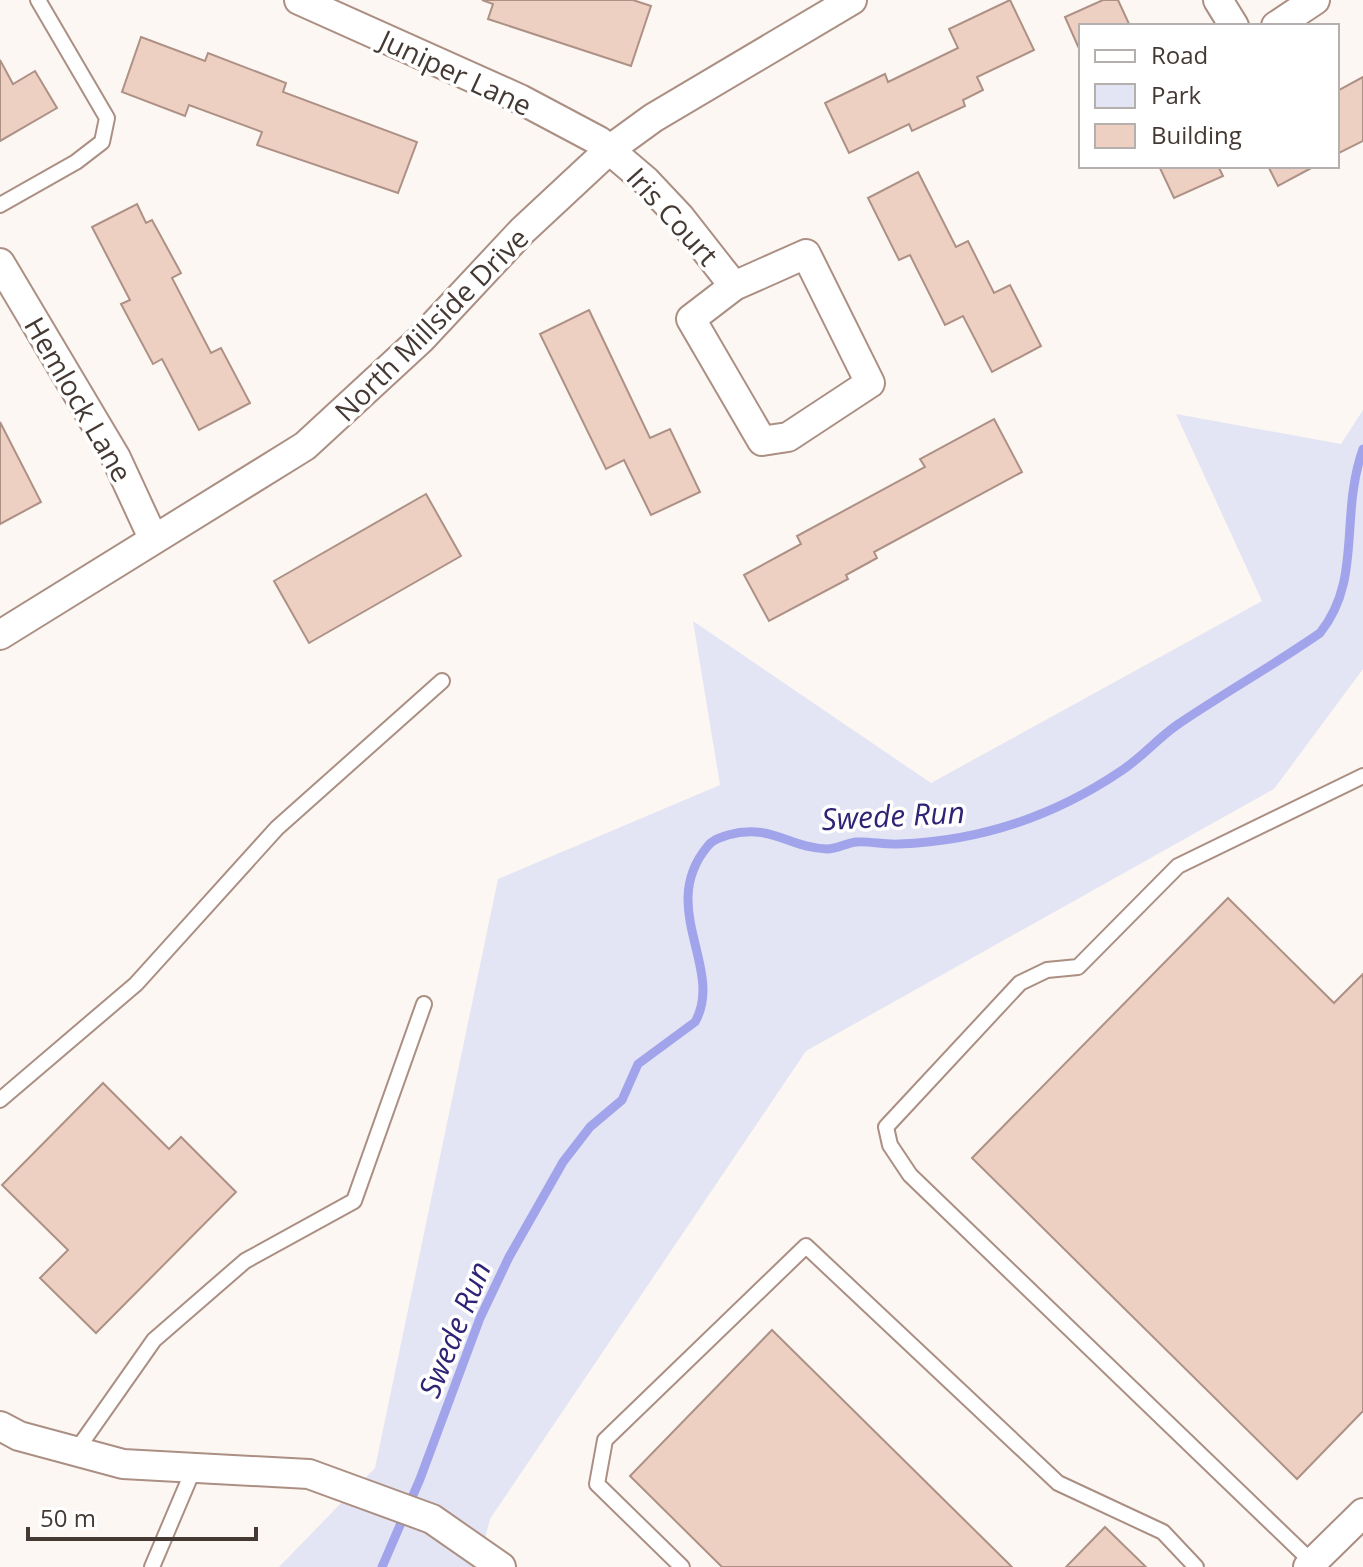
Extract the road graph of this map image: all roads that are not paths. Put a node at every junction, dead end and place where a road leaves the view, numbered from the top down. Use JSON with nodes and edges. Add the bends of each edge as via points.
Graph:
{"nodes":[{"id":1,"x":38,"y":0,"type":"edge"},
{"id":2,"x":299,"y":0,"type":"edge"},
{"id":3,"x":852,"y":0,"type":"edge"},
{"id":4,"x":1218,"y":0,"type":"edge"},
{"id":5,"x":1315,"y":0,"type":"edge"},
{"id":6,"x":1233,"y":24,"type":"edge"},
{"id":7,"x":1279,"y":24,"type":"edge"},
{"id":8,"x":609,"y":150,"type":"junction"},
{"id":9,"x":0,"y":205,"type":"edge"},
{"id":10,"x":0,"y":263,"type":"edge"},
{"id":11,"x":734,"y":286,"type":"junction"},
{"id":12,"x":153,"y":538,"type":"junction"},
{"id":13,"x":0,"y":635,"type":"edge"},
{"id":14,"x":442,"y":681,"type":"dead end"},
{"id":15,"x":1363,"y":776,"type":"edge"},
{"id":16,"x":424,"y":1004,"type":"dead end"},
{"id":17,"x":0,"y":1100,"type":"edge"},
{"id":18,"x":0,"y":1426,"type":"edge"},
{"id":19,"x":76,"y":1451,"type":"junction"},
{"id":20,"x":194,"y":1468,"type":"junction"},
{"id":21,"x":1363,"y":1513,"type":"edge"},
{"id":22,"x":1310,"y":1565,"type":"edge"},
{"id":23,"x":152,"y":1567,"type":"edge"},
{"id":24,"x":501,"y":1567,"type":"edge"},
{"id":25,"x":682,"y":1567,"type":"edge"},
{"id":26,"x":1196,"y":1567,"type":"edge"}],
"edges":[{"from":1,"to":9,"type":"lane","via":[[107,118],[105,130],[102,142],[76,162]]},
{"from":2,"to":8,"type":"street","name":"Juniper Lane","via":[[520,99]]},
{"from":3,"to":8,"type":"street","name":"North Millside Drive","via":[[653,118]]},
{"from":4,"to":6,"type":"street"},
{"from":5,"to":7,"type":"street"},
{"from":8,"to":11,"type":"street","name":"Iris Court","via":[[679,216]]},
{"from":8,"to":12,"type":"street","name":"North Millside Drive","via":[[330,427]]},
{"from":10,"to":12,"type":"street","name":"Hemlock Lane","via":[[116,458]]},
{"from":11,"to":11,"type":"street","via":[[806,254],[870,383],[788,437],[762,441],[691,319]]},
{"from":12,"to":13,"type":"street","name":"North Millside Drive"},
{"from":14,"to":17,"type":"lane","via":[[277,828],[136,984]]},
{"from":15,"to":22,"type":"lane","via":[[1178,866],[1078,967],[1047,970],[1020,983],[886,1127],[890,1145],[910,1175]]},
{"from":16,"to":19,"type":"lane","via":[[354,1201],[245,1261],[154,1340]]},
{"from":18,"to":19,"type":"street"},
{"from":19,"to":20,"type":"street","via":[[123,1464]]},
{"from":20,"to":23,"type":"lane"},
{"from":20,"to":24,"type":"street","via":[[309,1474],[432,1519]]},
{"from":21,"to":22,"type":"street"},
{"from":25,"to":26,"type":"lane","via":[[597,1484],[605,1440],[806,1246],[1058,1483],[1163,1532]]}]}
